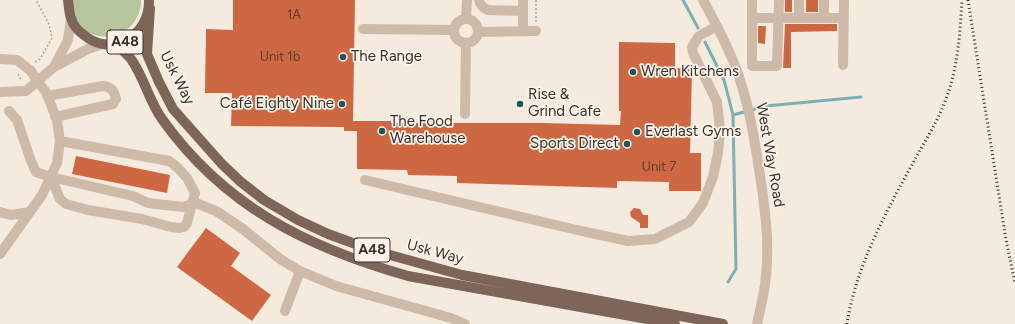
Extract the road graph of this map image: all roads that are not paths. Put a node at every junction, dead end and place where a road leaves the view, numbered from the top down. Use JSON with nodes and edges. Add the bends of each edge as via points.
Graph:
{"nodes":[{"id":1,"x":61,"y":0,"type":"edge"},
{"id":2,"x":466,"y":0,"type":"edge"},
{"id":3,"x":479,"y":0,"type":"edge"},
{"id":4,"x":703,"y":0,"type":"edge"},
{"id":5,"x":752,"y":0,"type":"edge"},
{"id":6,"x":779,"y":0,"type":"edge"},
{"id":7,"x":799,"y":0,"type":"edge"},
{"id":8,"x":824,"y":0,"type":"edge"},
{"id":9,"x":844,"y":0,"type":"edge"},
{"id":10,"x":150,"y":4,"type":"edge"},
{"id":11,"x":524,"y":4,"type":"edge"},
{"id":12,"x":70,"y":9,"type":"edge"},
{"id":13,"x":752,"y":18,"type":"junction"},
{"id":14,"x":778,"y":18,"type":"junction"},
{"id":15,"x":799,"y":18,"type":"junction"},
{"id":16,"x":824,"y":18,"type":"junction"},
{"id":17,"x":844,"y":18,"type":"junction"},
{"id":18,"x":466,"y":19,"type":"junction"},
{"id":19,"x":717,"y":26,"type":"junction"},
{"id":20,"x":363,"y":29,"type":"dead end"},
{"id":21,"x":454,"y":30,"type":"junction"},
{"id":22,"x":523,"y":31,"type":"junction"},
{"id":23,"x":536,"y":31,"type":"road end"},
{"id":24,"x":478,"y":32,"type":"junction"},
{"id":25,"x":466,"y":43,"type":"junction"},
{"id":26,"x":102,"y":44,"type":"junction"},
{"id":27,"x":116,"y":44,"type":"junction"},
{"id":28,"x":0,"y":59,"type":"edge"},
{"id":29,"x":843,"y":65,"type":"dead end"},
{"id":30,"x":54,"y":68,"type":"junction"},
{"id":31,"x":38,"y":82,"type":"junction"},
{"id":32,"x":0,"y":92,"type":"edge"},
{"id":33,"x":47,"y":96,"type":"junction"},
{"id":34,"x":9,"y":111,"type":"dead end"},
{"id":35,"x":465,"y":114,"type":"dead end"},
{"id":36,"x":55,"y":117,"type":"junction"},
{"id":37,"x":60,"y":141,"type":"junction"},
{"id":38,"x":51,"y":177,"type":"junction"},
{"id":39,"x":365,"y":180,"type":"dead end"},
{"id":40,"x":193,"y":202,"type":"junction"},
{"id":41,"x":0,"y":212,"type":"edge"},
{"id":42,"x":30,"y":212,"type":"junction"},
{"id":43,"x":0,"y":254,"type":"edge"},
{"id":44,"x":300,"y":271,"type":"junction"},
{"id":45,"x":285,"y":311,"type":"dead end"},
{"id":46,"x":465,"y":324,"type":"edge"},
{"id":47,"x":675,"y":324,"type":"edge"},
{"id":48,"x":721,"y":324,"type":"edge"},
{"id":49,"x":757,"y":324,"type":"edge"}],
"edges":[{"from":1,"to":12,"type":"main road","number":"A48"},
{"from":2,"to":18,"type":"street"},
{"from":3,"to":11,"type":"street","via":[[483,8],[488,10]]},
{"from":4,"to":19,"type":"street","name":"West Way Road"},
{"from":5,"to":13,"type":"street"},
{"from":6,"to":14,"type":"street"},
{"from":7,"to":15,"type":"street"},
{"from":8,"to":16,"type":"street"},
{"from":9,"to":17,"type":"street"},
{"from":10,"to":27,"type":"main road","number":"A48","via":[[146,22],[138,33]]},
{"from":10,"to":48,"type":"main road","name":"Usk Way","number":"A48","via":[[147,54],[173,109],[221,164],[241,182],[264,200],[298,220],[372,250],[462,275]]},
{"from":11,"to":22,"type":"street"},
{"from":12,"to":26,"type":"main road","number":"A48","via":[[78,30],[88,39]]},
{"from":12,"to":30,"type":"street","via":[[68,40]]},
{"from":13,"to":14,"type":"street"},
{"from":13,"to":14,"type":"street","via":[[752,66],[777,66]]},
{"from":14,"to":15,"type":"street"},
{"from":15,"to":16,"type":"street"},
{"from":16,"to":17,"type":"street"},
{"from":17,"to":29,"type":"street"},
{"from":18,"to":21,"type":"street","via":[[459,21]]},
{"from":18,"to":24,"type":"street","via":[[476,24]]},
{"from":19,"to":39,"type":"street","via":[[699,36],[692,47],[717,102],[720,130],[713,177],[704,203],[689,222],[655,239],[628,241]]},
{"from":19,"to":49,"type":"street","name":"West Way Road","via":[[734,63],[745,97],[766,216],[765,285]]},
{"from":20,"to":21,"type":"street"},
{"from":21,"to":25,"type":"street","via":[[456,38]]},
{"from":22,"to":23,"type":"street"},
{"from":22,"to":24,"type":"street"},
{"from":24,"to":25,"type":"street","via":[[475,38]]},
{"from":25,"to":35,"type":"street"},
{"from":26,"to":27,"type":"main road","number":"A48"},
{"from":26,"to":30,"type":"street"},
{"from":27,"to":47,"type":"main road","name":"Usk Way","number":"A48","via":[[131,59],[161,117],[190,155],[238,198],[284,228],[370,265],[408,276]]},
{"from":28,"to":31,"type":"street","via":[[17,60]]},
{"from":30,"to":31,"type":"street"},
{"from":31,"to":32,"type":"street","via":[[26,91]]},
{"from":31,"to":33,"type":"street"},
{"from":33,"to":36,"type":"street"},
{"from":33,"to":36,"type":"street","via":[[103,86],[109,86],[113,90],[116,99],[113,104]]},
{"from":34,"to":38,"type":"street","via":[[17,120],[36,172]]},
{"from":36,"to":37,"type":"street"},
{"from":37,"to":38,"type":"street","via":[[57,163]]},
{"from":37,"to":40,"type":"street","via":[[169,161],[192,185],[195,193]]},
{"from":38,"to":40,"type":"street","via":[[132,196],[148,203],[183,207]]},
{"from":38,"to":40,"type":"street","via":[[60,198],[66,204],[176,228],[184,227],[187,223]]},
{"from":38,"to":42,"type":"street"},
{"from":40,"to":44,"type":"street","via":[[216,211]]},
{"from":41,"to":42,"type":"street","via":[[11,215]]},
{"from":42,"to":43,"type":"street"},
{"from":44,"to":45,"type":"street"},
{"from":44,"to":46,"type":"street","via":[[336,286]]}]}
